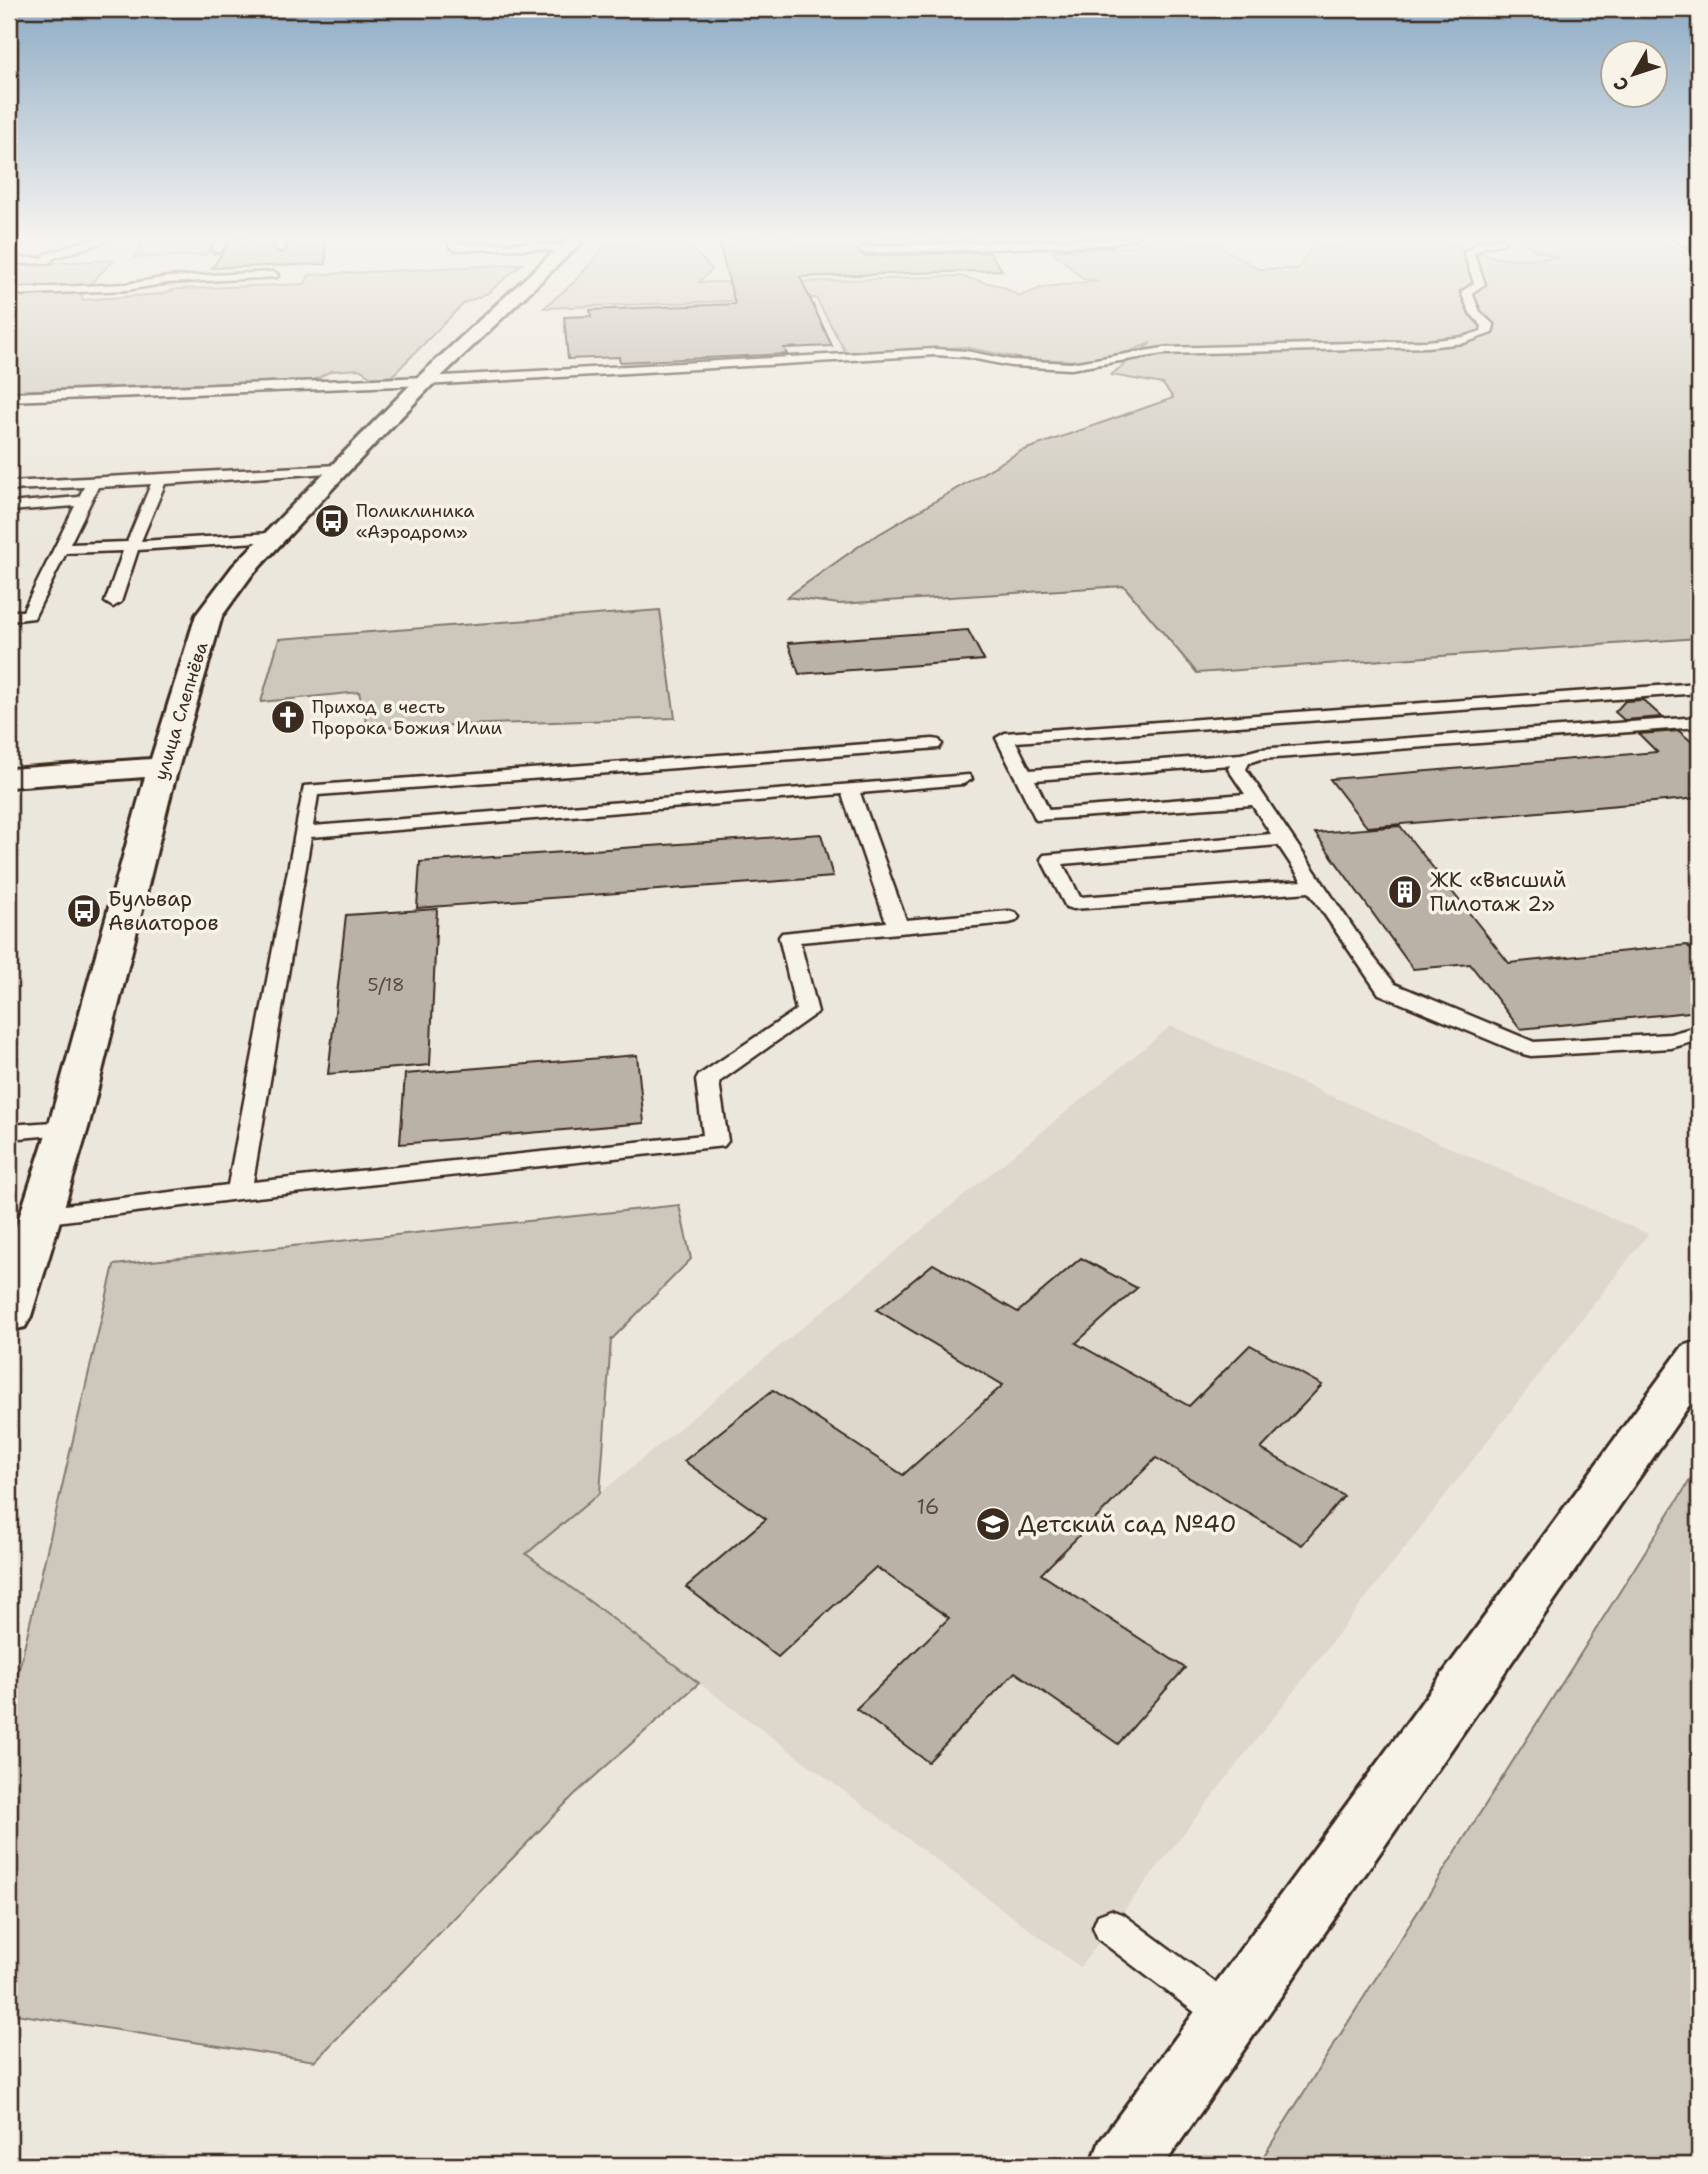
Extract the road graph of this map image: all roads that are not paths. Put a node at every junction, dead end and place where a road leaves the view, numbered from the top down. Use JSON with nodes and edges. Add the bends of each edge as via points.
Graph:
{"nodes":[{"id":1,"x":471,"y":338,"type":"edge"},
{"id":2,"x":1469,"y":338,"type":"edge"},
{"id":3,"x":425,"y":381,"type":"junction"},
{"id":4,"x":9,"y":397,"type":"edge"},
{"id":5,"x":338,"y":469,"type":"junction"},
{"id":6,"x":160,"y":480,"type":"junction"},
{"id":7,"x":93,"y":482,"type":"junction"},
{"id":8,"x":9,"y":486,"type":"edge"},
{"id":9,"x":83,"y":501,"type":"junction"},
{"id":10,"x":9,"y":506,"type":"edge"},
{"id":11,"x":272,"y":537,"type":"junction"},
{"id":12,"x":132,"y":546,"type":"junction"},
{"id":13,"x":60,"y":550,"type":"junction"},
{"id":14,"x":113,"y":602,"type":"dead end"},
{"id":15,"x":9,"y":616,"type":"edge"},
{"id":16,"x":1699,"y":688,"type":"edge"},
{"id":17,"x":1575,"y":697,"type":"junction"},
{"id":18,"x":1323,"y":715,"type":"junction"},
{"id":19,"x":1699,"y":722,"type":"edge"},
{"id":20,"x":1607,"y":729,"type":"junction"},
{"id":21,"x":933,"y":744,"type":"dead end"},
{"id":22,"x":1345,"y":748,"type":"junction"},
{"id":23,"x":1242,"y":759,"type":"junction"},
{"id":24,"x":165,"y":767,"type":"junction"},
{"id":25,"x":1023,"y":776,"type":"junction"},
{"id":26,"x":9,"y":778,"type":"edge"},
{"id":27,"x":963,"y":779,"type":"dead end"},
{"id":28,"x":691,"y":781,"type":"junction"},
{"id":29,"x":849,"y":788,"type":"junction"},
{"id":30,"x":1257,"y":799,"type":"junction"},
{"id":31,"x":303,"y":832,"type":"junction"},
{"id":32,"x":1284,"y":839,"type":"junction"},
{"id":33,"x":1316,"y":886,"type":"junction"},
{"id":34,"x":1009,"y":917,"type":"dead end"},
{"id":35,"x":898,"y":927,"type":"junction"},
{"id":36,"x":1699,"y":1033,"type":"edge"},
{"id":37,"x":68,"y":1128,"type":"junction"},
{"id":38,"x":9,"y":1132,"type":"edge"},
{"id":39,"x":239,"y":1191,"type":"junction"},
{"id":40,"x":40,"y":1216,"type":"junction"},
{"id":41,"x":9,"y":1316,"type":"edge"},
{"id":42,"x":1699,"y":1357,"type":"edge"},
{"id":43,"x":1111,"y":1927,"type":"dead end"},
{"id":44,"x":1230,"y":2016,"type":"junction"},
{"id":45,"x":1124,"y":2165,"type":"edge"}],
"edges":[{"from":1,"to":3,"type":"street","name":"улица Слепнёва"},
{"from":2,"to":3,"type":"lane","via":[[1427,344],[1163,351],[1071,366],[935,352]]},
{"from":3,"to":4,"type":"lane"},
{"from":3,"to":5,"type":"street","name":"улица Слепнёва"},
{"from":5,"to":6,"type":"lane"},
{"from":5,"to":11,"type":"street","name":"улица Слепнёва"},
{"from":6,"to":7,"type":"lane"},
{"from":6,"to":12,"type":"lane"},
{"from":7,"to":8,"type":"lane"},
{"from":7,"to":9,"type":"lane"},
{"from":9,"to":10,"type":"lane"},
{"from":9,"to":13,"type":"lane"},
{"from":11,"to":12,"type":"lane"},
{"from":11,"to":24,"type":"street","name":"улица Слепнёва","via":[[209,615]]},
{"from":12,"to":13,"type":"lane"},
{"from":12,"to":14,"type":"lane"},
{"from":13,"to":15,"type":"lane","via":[[29,615]]},
{"from":16,"to":17,"type":"lane"},
{"from":17,"to":18,"type":"lane"},
{"from":17,"to":20,"type":"lane"},
{"from":18,"to":22,"type":"lane"},
{"from":18,"to":25,"type":"lane","via":[[1005,738]]},
{"from":19,"to":20,"type":"lane"},
{"from":20,"to":22,"type":"lane"},
{"from":21,"to":28,"type":"lane"},
{"from":22,"to":23,"type":"lane"},
{"from":23,"to":25,"type":"lane"},
{"from":23,"to":30,"type":"lane","via":[[1237,769]]},
{"from":24,"to":26,"type":"street"},
{"from":24,"to":37,"type":"street","name":"улица Слепнёва"},
{"from":25,"to":30,"type":"lane","via":[[1042,816]]},
{"from":27,"to":29,"type":"lane"},
{"from":28,"to":29,"type":"lane"},
{"from":28,"to":31,"type":"lane"},
{"from":28,"to":31,"type":"lane","via":[[310,790]]},
{"from":29,"to":35,"type":"lane"},
{"from":30,"to":32,"type":"lane"},
{"from":31,"to":39,"type":"lane"},
{"from":32,"to":33,"type":"lane"},
{"from":32,"to":33,"type":"lane","via":[[1051,859],[1073,903]]},
{"from":33,"to":36,"type":"lane","via":[[1387,989],[1531,1049],[1671,1041]]},
{"from":34,"to":35,"type":"lane"},
{"from":35,"to":39,"type":"lane","via":[[789,937],[807,1012],[706,1080],[716,1141]]},
{"from":37,"to":38,"type":"lane"},
{"from":37,"to":40,"type":"street","name":"улица Слепнёва"},
{"from":39,"to":40,"type":"lane"},
{"from":40,"to":41,"type":"street","name":"улица Слепнёва"},
{"from":42,"to":44,"type":"street"},
{"from":43,"to":44,"type":"lane"},
{"from":44,"to":45,"type":"street"}]}
